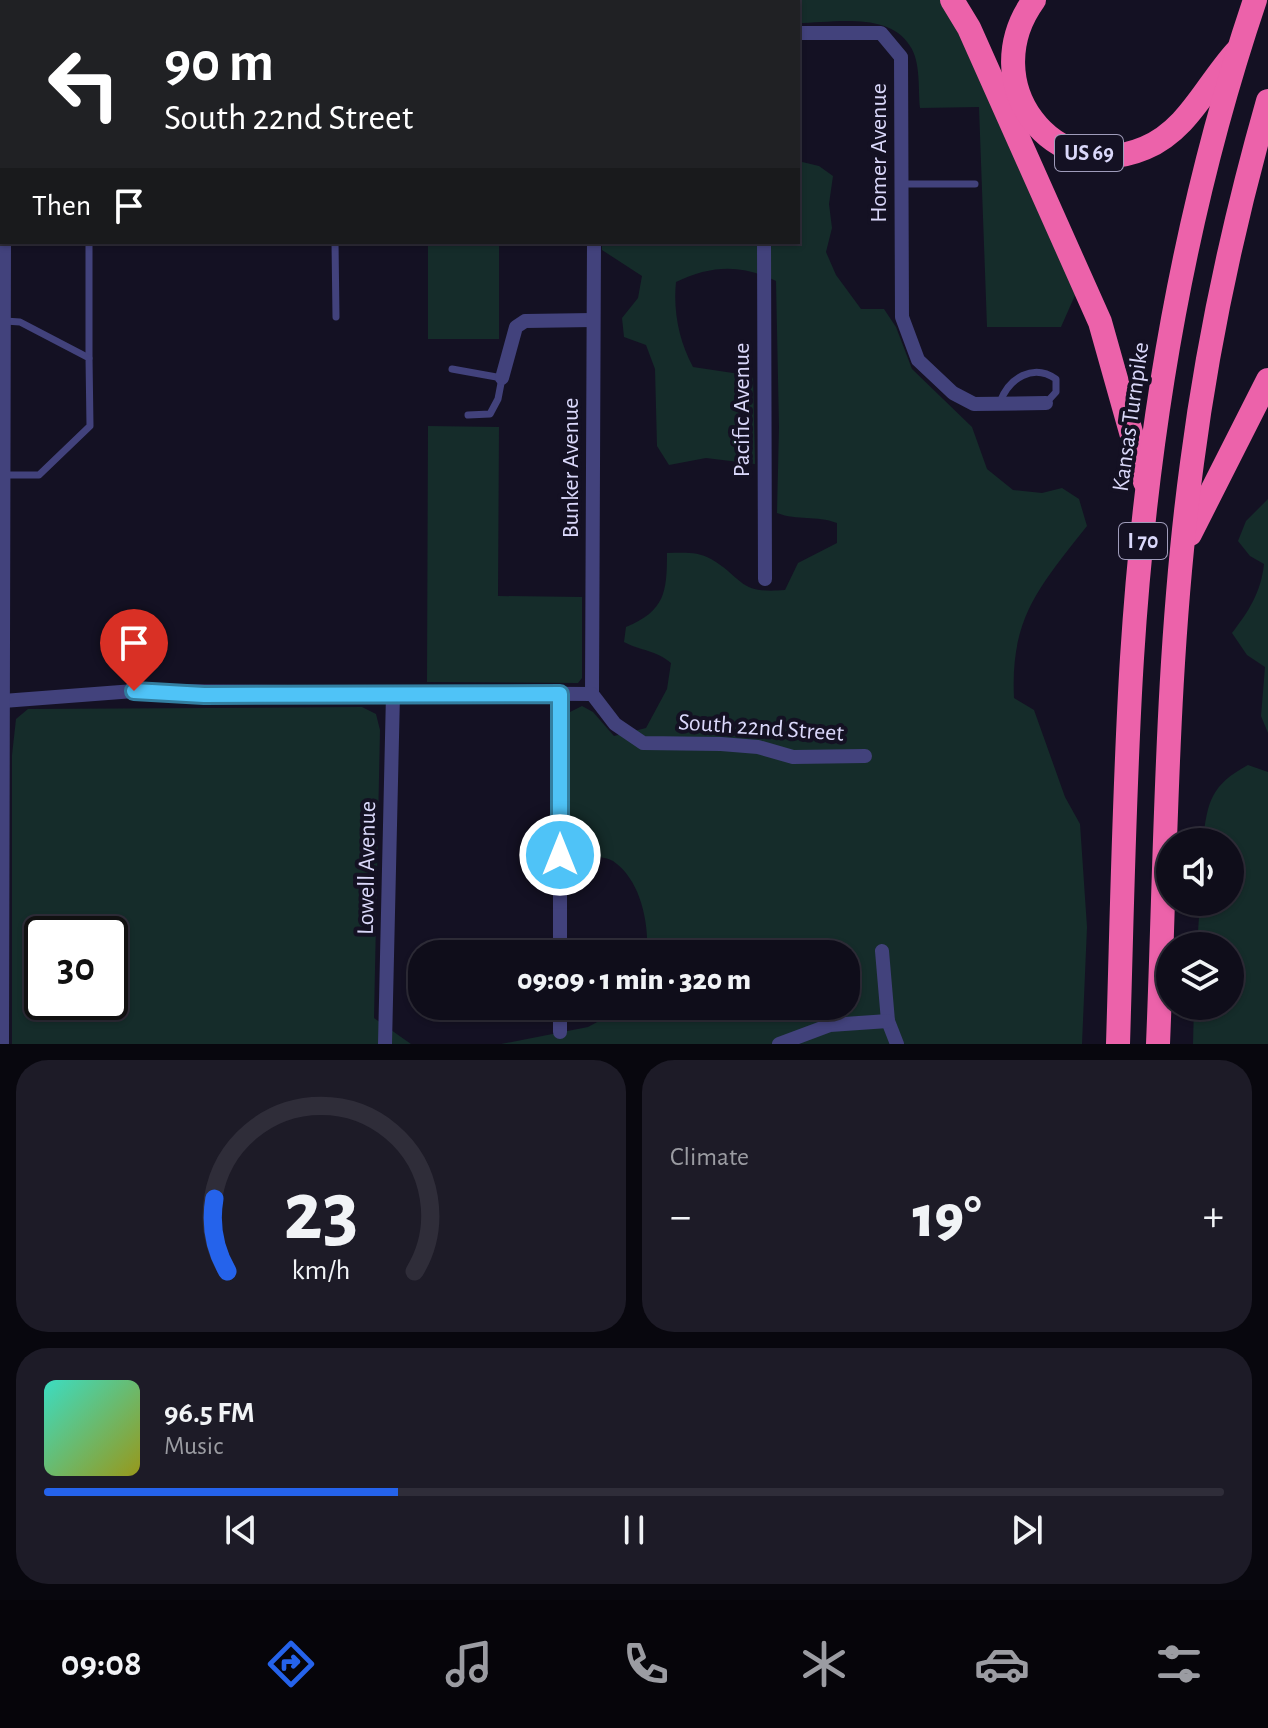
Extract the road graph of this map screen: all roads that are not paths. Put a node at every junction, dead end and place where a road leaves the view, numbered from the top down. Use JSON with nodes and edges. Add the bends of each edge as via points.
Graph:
{"nodes":[{"id":1,"x":952,"y":0,"type":"edge"},
{"id":2,"x":1034,"y":0,"type":"edge"},
{"id":3,"x":1252,"y":9,"type":"edge"},
{"id":4,"x":800,"y":33,"type":"edge"},
{"id":5,"x":1241,"y":48,"type":"junction"},
{"id":6,"x":1268,"y":101,"type":"edge"},
{"id":7,"x":902,"y":184,"type":"junction"},
{"id":8,"x":975,"y":184,"type":"dead end"},
{"id":9,"x":4,"y":244,"type":"edge"},
{"id":10,"x":89,"y":244,"type":"edge"},
{"id":11,"x":335,"y":244,"type":"edge"},
{"id":12,"x":594,"y":244,"type":"edge"},
{"id":13,"x":764,"y":244,"type":"edge"},
{"id":14,"x":336,"y":317,"type":"dead end"},
{"id":15,"x":593,"y":320,"type":"junction"},
{"id":16,"x":3,"y":321,"type":"edge"},
{"id":17,"x":89,"y":358,"type":"junction"},
{"id":18,"x":452,"y":369,"type":"dead end"},
{"id":19,"x":502,"y":378,"type":"junction"},
{"id":20,"x":1268,"y":380,"type":"edge"},
{"id":21,"x":1046,"y":403,"type":"joint"},
{"id":22,"x":1000,"y":404,"type":"junction"},
{"id":23,"x":468,"y":415,"type":"dead end"},
{"id":24,"x":4,"y":475,"type":"junction"},
{"id":25,"x":1148,"y":493,"type":"junction"},
{"id":26,"x":2,"y":512,"type":"edge"},
{"id":27,"x":1182,"y":551,"type":"junction"},
{"id":28,"x":765,"y":579,"type":"dead end"},
{"id":29,"x":393,"y":694,"type":"junction"},
{"id":30,"x":560,"y":694,"type":"junction"},
{"id":31,"x":592,"y":694,"type":"junction"},
{"id":32,"x":3,"y":701,"type":"junction"},
{"id":33,"x":865,"y":756,"type":"dead end"},
{"id":34,"x":0,"y":883,"type":"edge"},
{"id":35,"x":560,"y":940,"type":"edge"},
{"id":36,"x":882,"y":951,"type":"dead end"},
{"id":37,"x":560,"y":1020,"type":"edge"},
{"id":38,"x":888,"y":1021,"type":"junction"},
{"id":39,"x":560,"y":1032,"type":"dead end"},
{"id":40,"x":2,"y":1044,"type":"edge"},
{"id":41,"x":385,"y":1044,"type":"edge"},
{"id":42,"x":779,"y":1044,"type":"edge"},
{"id":43,"x":897,"y":1044,"type":"edge"},
{"id":44,"x":1118,"y":1044,"type":"edge"},
{"id":45,"x":1158,"y":1044,"type":"edge"}],
"edges":[{"from":1,"to":25,"type":"highway","via":[[1100,322]]},
{"from":2,"to":5,"type":"highway","number":"US 69","via":[[1014,34],[1011,54],[1024,112],[1057,140],[1095,155],[1119,156],[1169,136]]},
{"from":3,"to":5,"type":"highway","name":"Kansas Turnpike","number":"I 70"},
{"from":4,"to":7,"type":"street","name":"Homer Avenue","via":[[881,33],[901,57]]},
{"from":5,"to":25,"type":"highway","name":"Kansas Turnpike","number":"I 70","via":[[1187,255]]},
{"from":6,"to":27,"type":"highway","number":"I 70","via":[[1222,278]]},
{"from":7,"to":8,"type":"lane"},
{"from":7,"to":22,"type":"street","name":"Homer Avenue","via":[[902,317],[918,360],[953,393],[974,404]]},
{"from":9,"to":16,"type":"street"},
{"from":10,"to":17,"type":"lane"},
{"from":11,"to":14,"type":"lane"},
{"from":12,"to":15,"type":"street","name":"Bunker Avenue"},
{"from":13,"to":28,"type":"street","name":"Pacific Avenue"},
{"from":15,"to":19,"type":"street","via":[[525,321],[516,327]]},
{"from":15,"to":31,"type":"street","name":"Bunker Avenue"},
{"from":16,"to":17,"type":"lane","via":[[20,322]]},
{"from":16,"to":24,"type":"street"},
{"from":17,"to":24,"type":"lane","via":[[90,426],[39,475]]},
{"from":18,"to":19,"type":"lane"},
{"from":19,"to":23,"type":"lane","via":[[490,414]]},
{"from":20,"to":27,"type":"highway"},
{"from":21,"to":22,"type":"street"},
{"from":21,"to":22,"type":"lane","via":[[1056,392],[1056,379],[1043,372],[1012,382]]},
{"from":24,"to":26,"type":"street"},
{"from":25,"to":44,"type":"highway","name":"Kansas Turnpike","number":"I 70","via":[[1132,657]]},
{"from":26,"to":32,"type":"street"},
{"from":27,"to":45,"type":"highway","number":"I 70"},
{"from":29,"to":30,"type":"street"},
{"from":29,"to":32,"type":"street","via":[[134,691]]},
{"from":29,"to":41,"type":"street","name":"Lowell Avenue"},
{"from":30,"to":31,"type":"street"},
{"from":30,"to":35,"type":"street"},
{"from":31,"to":33,"type":"street","name":"South 22nd Street","via":[[615,724],[643,743],[758,747],[793,757]]},
{"from":32,"to":34,"type":"street"},
{"from":34,"to":40,"type":"street"},
{"from":36,"to":38,"type":"street"},
{"from":37,"to":39,"type":"street"},
{"from":38,"to":42,"type":"street","via":[[830,1025]]},
{"from":38,"to":43,"type":"street"}]}
